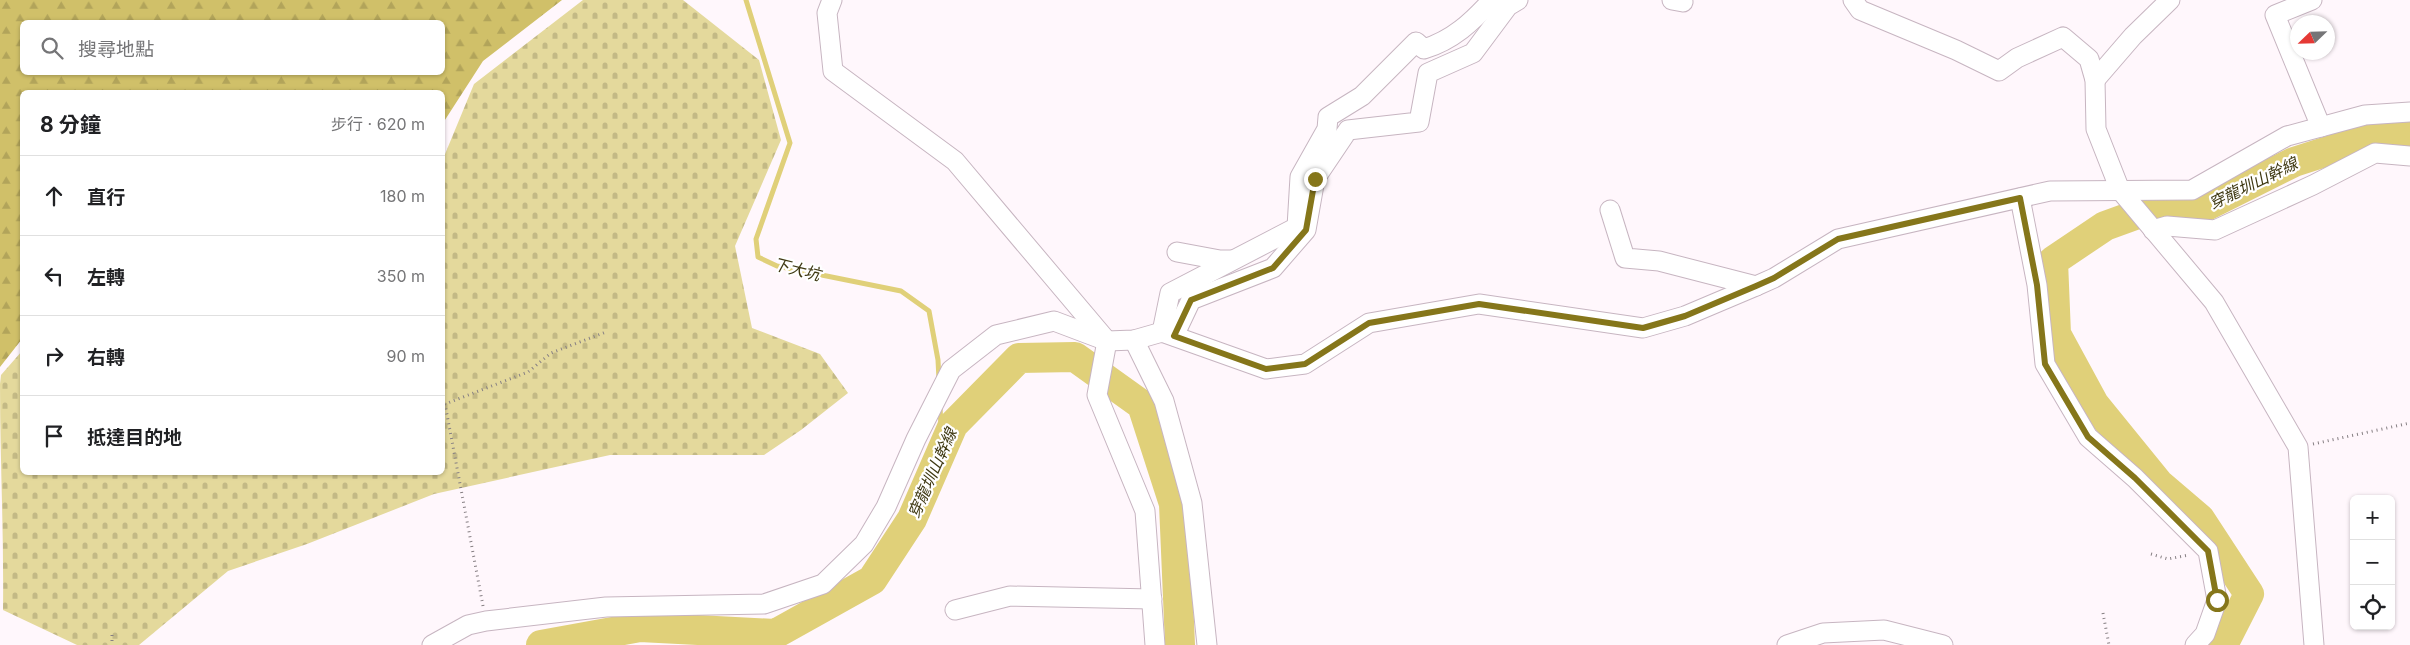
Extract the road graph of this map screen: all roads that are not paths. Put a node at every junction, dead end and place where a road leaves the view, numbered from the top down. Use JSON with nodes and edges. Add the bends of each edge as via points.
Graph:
{"nodes":[{"id":1,"x":832,"y":0,"type":"edge"},
{"id":2,"x":1492,"y":0,"type":"edge"},
{"id":3,"x":1518,"y":0,"type":"edge"},
{"id":4,"x":1853,"y":0,"type":"edge"},
{"id":5,"x":2170,"y":0,"type":"edge"},
{"id":6,"x":2312,"y":0,"type":"edge"},
{"id":7,"x":2096,"y":80,"type":"junction"},
{"id":8,"x":2410,"y":112,"type":"edge"},
{"id":9,"x":2321,"y":127,"type":"junction"},
{"id":10,"x":2410,"y":156,"type":"edge"},
{"id":11,"x":2120,"y":191,"type":"junction"},
{"id":12,"x":2020,"y":198,"type":"junction"},
{"id":13,"x":1610,"y":210,"type":"dead end"},
{"id":14,"x":2153,"y":230,"type":"junction"},
{"id":15,"x":1177,"y":252,"type":"dead end"},
{"id":16,"x":1233,"y":260,"type":"junction"},
{"id":17,"x":1756,"y":286,"type":"junction"},
{"id":18,"x":1168,"y":334,"type":"junction"},
{"id":19,"x":1134,"y":340,"type":"junction"},
{"id":20,"x":1107,"y":341,"type":"junction"},
{"id":21,"x":1152,"y":599,"type":"junction"},
{"id":22,"x":955,"y":610,"type":"dead end"},
{"id":23,"x":432,"y":645,"type":"edge"},
{"id":24,"x":1155,"y":645,"type":"edge"},
{"id":25,"x":1207,"y":645,"type":"edge"},
{"id":26,"x":1787,"y":645,"type":"edge"},
{"id":27,"x":1943,"y":645,"type":"edge"},
{"id":28,"x":2195,"y":645,"type":"edge"},
{"id":29,"x":2314,"y":645,"type":"edge"}],
"edges":[{"from":1,"to":20,"type":"street","via":[[827,13],[834,71],[955,161]]},
{"from":2,"to":16,"type":"street","via":[[1478,16],[1444,43],[1424,49],[1416,42],[1362,96],[1328,117],[1327,128],[1300,177],[1297,227]]},
{"from":3,"to":18,"type":"street","via":[[1508,6],[1473,53],[1428,72],[1419,122],[1348,130],[1315,179],[1306,230],[1273,268],[1191,300]]},
{"from":4,"to":7,"type":"street","via":[[1860,10],[1999,71],[2016,58],[2063,37],[2089,59]]},
{"from":5,"to":7,"type":"street","via":[[2133,36]]},
{"from":6,"to":9,"type":"street","via":[[2276,15]]},
{"from":7,"to":11,"type":"street","via":[[2096,129]]},
{"from":8,"to":9,"type":"street","via":[[2366,114]]},
{"from":9,"to":11,"type":"street","via":[[2288,136],[2192,190]]},
{"from":10,"to":14,"type":"street","via":[[2375,153],[2215,230],[2167,226]]},
{"from":11,"to":12,"type":"street","via":[[2050,191]]},
{"from":11,"to":14,"type":"street"},
{"from":12,"to":17,"type":"street","via":[[1838,239]]},
{"from":12,"to":28,"type":"street","via":[[2037,285],[2045,364],[2088,437],[2135,478],[2208,551],[2217,600],[2205,634]]},
{"from":13,"to":17,"type":"street","via":[[1624,258],[1659,261]]},
{"from":14,"to":29,"type":"street","via":[[2214,302],[2298,448]]},
{"from":15,"to":16,"type":"street"},
{"from":16,"to":18,"type":"street","via":[[1170,293]]},
{"from":17,"to":18,"type":"street","via":[[1685,316],[1643,328],[1479,304],[1369,323],[1305,364],[1266,369]]},
{"from":18,"to":19,"type":"street"},
{"from":19,"to":20,"type":"street"},
{"from":19,"to":25,"type":"street","via":[[1164,401],[1192,503]]},
{"from":20,"to":21,"type":"street","via":[[1097,395],[1145,510]]},
{"from":20,"to":23,"type":"street","via":[[1054,321],[996,335],[951,370],[886,507],[864,544],[823,584],[764,604],[606,606],[486,621],[468,625]]},
{"from":21,"to":22,"type":"street","via":[[1010,596]]},
{"from":21,"to":24,"type":"street"},
{"from":26,"to":27,"type":"street","via":[[1822,633],[1884,630]]}]}
